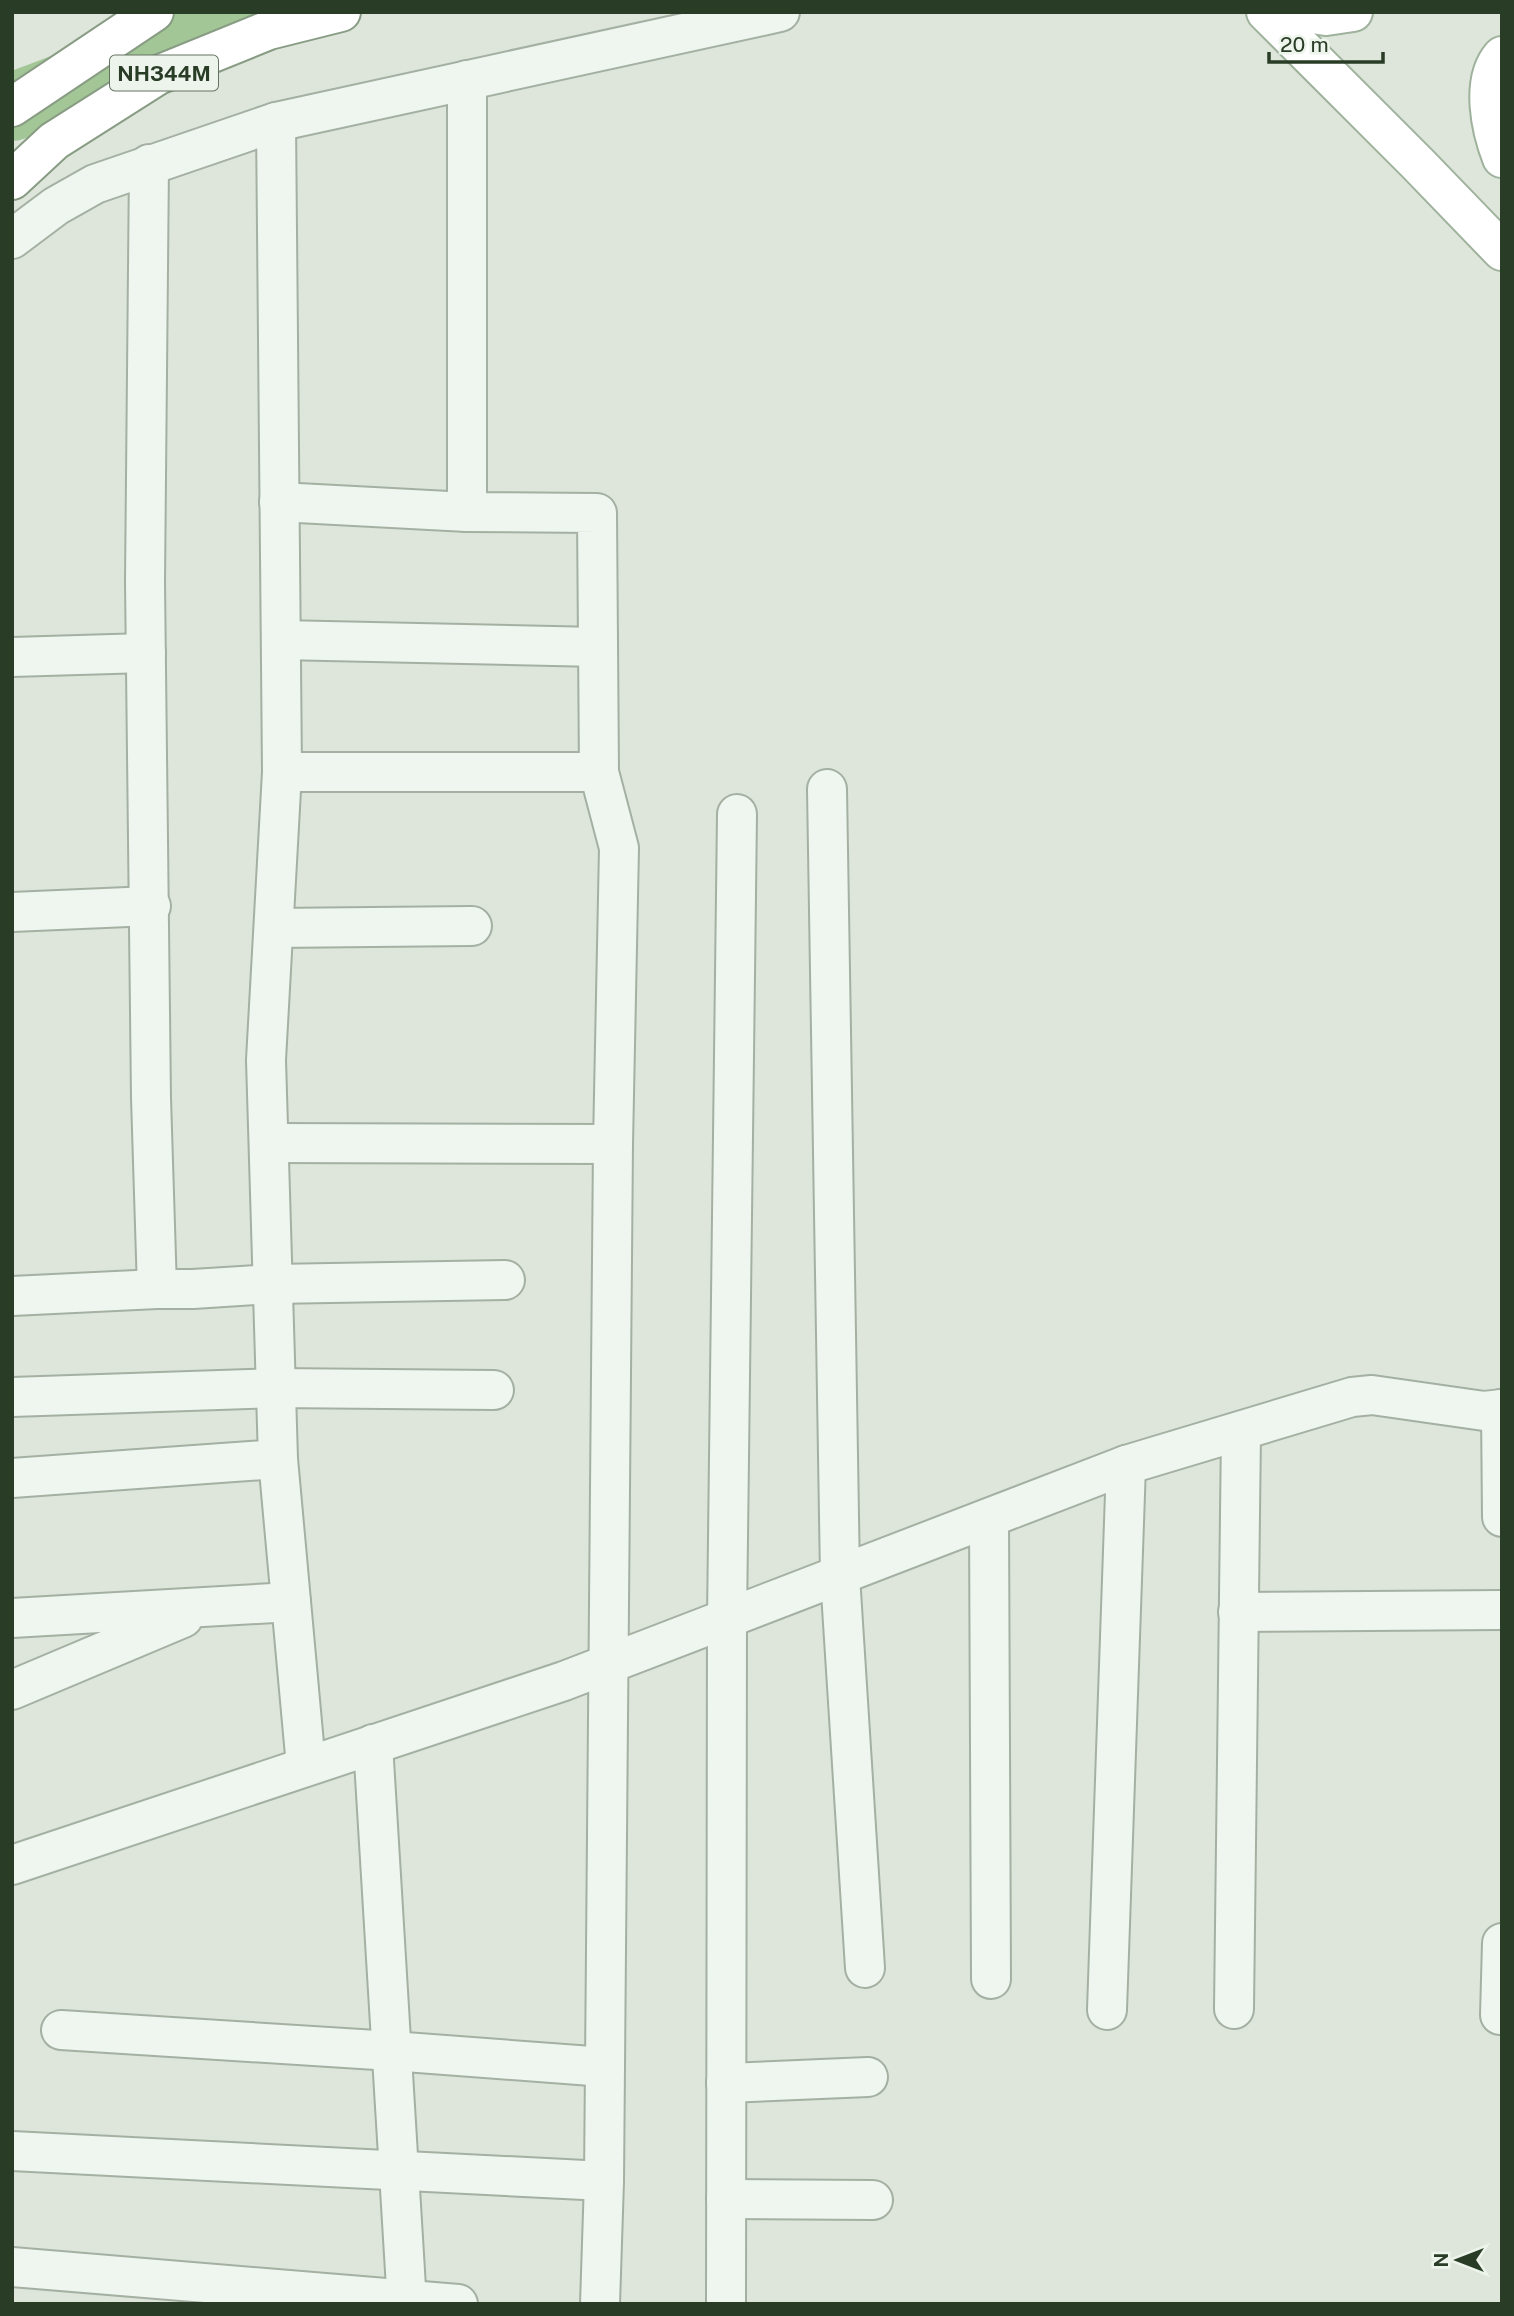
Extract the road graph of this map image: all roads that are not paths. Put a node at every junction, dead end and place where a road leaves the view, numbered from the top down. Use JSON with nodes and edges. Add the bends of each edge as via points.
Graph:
{"nodes":[{"id":1,"x":154,"y":12,"type":"edge"},
{"id":2,"x":341,"y":12,"type":"edge"},
{"id":3,"x":780,"y":12,"type":"edge"},
{"id":4,"x":1266,"y":12,"type":"edge"},
{"id":5,"x":1298,"y":12,"type":"edge"},
{"id":6,"x":1353,"y":12,"type":"edge"},
{"id":7,"x":1502,"y":56,"type":"edge"},
{"id":8,"x":467,"y":80,"type":"junction"},
{"id":9,"x":12,"y":107,"type":"edge"},
{"id":10,"x":276,"y":122,"type":"junction"},
{"id":11,"x":1502,"y":158,"type":"edge"},
{"id":12,"x":149,"y":164,"type":"junction"},
{"id":13,"x":12,"y":180,"type":"edge"},
{"id":14,"x":12,"y":239,"type":"edge"},
{"id":15,"x":1502,"y":251,"type":"edge"},
{"id":16,"x":279,"y":502,"type":"junction"},
{"id":17,"x":467,"y":512,"type":"junction"},
{"id":18,"x":281,"y":640,"type":"junction"},
{"id":19,"x":598,"y":648,"type":"junction"},
{"id":20,"x":146,"y":653,"type":"junction"},
{"id":21,"x":12,"y":657,"type":"edge"},
{"id":22,"x":282,"y":772,"type":"junction"},
{"id":23,"x":599,"y":772,"type":"junction"},
{"id":24,"x":827,"y":789,"type":"dead end"},
{"id":25,"x":737,"y":814,"type":"dead end"},
{"id":26,"x":150,"y":906,"type":"junction"},
{"id":27,"x":12,"y":912,"type":"edge"},
{"id":28,"x":472,"y":926,"type":"dead end"},
{"id":29,"x":274,"y":928,"type":"junction"},
{"id":30,"x":269,"y":1143,"type":"junction"},
{"id":31,"x":613,"y":1144,"type":"junction"},
{"id":32,"x":505,"y":1280,"type":"dead end"},
{"id":33,"x":272,"y":1284,"type":"junction"},
{"id":34,"x":157,"y":1289,"type":"junction"},
{"id":35,"x":12,"y":1296,"type":"edge"},
{"id":36,"x":276,"y":1388,"type":"junction"},
{"id":37,"x":494,"y":1390,"type":"dead end"},
{"id":38,"x":12,"y":1397,"type":"edge"},
{"id":39,"x":1501,"y":1409,"type":"edge"},
{"id":40,"x":1241,"y":1432,"type":"junction"},
{"id":41,"x":278,"y":1459,"type":"junction"},
{"id":42,"x":1126,"y":1465,"type":"junction"},
{"id":43,"x":12,"y":1478,"type":"edge"},
{"id":44,"x":1502,"y":1517,"type":"edge"},
{"id":45,"x":989,"y":1518,"type":"junction"},
{"id":46,"x":840,"y":1576,"type":"junction"},
{"id":47,"x":291,"y":1602,"type":"junction"},
{"id":48,"x":211,"y":1606,"type":"junction"},
{"id":49,"x":1502,"y":1610,"type":"edge"},
{"id":50,"x":1238,"y":1612,"type":"junction"},
{"id":51,"x":12,"y":1618,"type":"edge"},
{"id":52,"x":727,"y":1619,"type":"junction"},
{"id":53,"x":607,"y":1664,"type":"junction"},
{"id":54,"x":12,"y":1690,"type":"edge"},
{"id":55,"x":373,"y":1744,"type":"junction"},
{"id":56,"x":306,"y":1766,"type":"junction"},
{"id":57,"x":12,"y":1865,"type":"edge"},
{"id":58,"x":1502,"y":1942,"type":"edge"},
{"id":59,"x":865,"y":1968,"type":"dead end"},
{"id":60,"x":991,"y":1979,"type":"dead end"},
{"id":61,"x":1234,"y":2009,"type":"dead end"},
{"id":62,"x":1107,"y":2010,"type":"dead end"},
{"id":63,"x":1500,"y":2015,"type":"edge"},
{"id":64,"x":61,"y":2030,"type":"dead end"},
{"id":65,"x":392,"y":2050,"type":"junction"},
{"id":66,"x":605,"y":2067,"type":"junction"},
{"id":67,"x":868,"y":2077,"type":"dead end"},
{"id":68,"x":726,"y":2082,"type":"junction"},
{"id":69,"x":12,"y":2151,"type":"edge"},
{"id":70,"x":399,"y":2169,"type":"junction"},
{"id":71,"x":604,"y":2181,"type":"junction"},
{"id":72,"x":726,"y":2199,"type":"junction"},
{"id":73,"x":873,"y":2200,"type":"dead end"},
{"id":74,"x":12,"y":2267,"type":"edge"},
{"id":75,"x":407,"y":2302,"type":"edge"},
{"id":76,"x":458,"y":2304,"type":"edge"},
{"id":77,"x":600,"y":2304,"type":"edge"},
{"id":78,"x":726,"y":2304,"type":"edge"}],
"edges":[{"from":1,"to":9,"type":"main road","number":"NH344M"},
{"from":2,"to":13,"type":"main road","number":"NH344M","via":[[270,30],[158,75],[54,141]]},
{"from":3,"to":8,"type":"street"},
{"from":4,"to":15,"type":"main road"},
{"from":5,"to":6,"type":"main road","via":[[1326,16]]},
{"from":7,"to":11,"type":"main road","via":[[1495,63],[1489,100],[1493,136]]},
{"from":8,"to":10,"type":"street"},
{"from":8,"to":17,"type":"street"},
{"from":10,"to":12,"type":"street"},
{"from":10,"to":16,"type":"street"},
{"from":12,"to":14,"type":"street","via":[[86,189]]},
{"from":12,"to":20,"type":"street"},
{"from":16,"to":17,"type":"street"},
{"from":16,"to":18,"type":"street"},
{"from":17,"to":19,"type":"street","via":[[597,513]]},
{"from":18,"to":19,"type":"street"},
{"from":18,"to":22,"type":"street"},
{"from":19,"to":23,"type":"street"},
{"from":20,"to":21,"type":"street"},
{"from":20,"to":26,"type":"street"},
{"from":22,"to":23,"type":"street"},
{"from":22,"to":29,"type":"street"},
{"from":23,"to":31,"type":"street","via":[[619,848]]},
{"from":24,"to":46,"type":"street"},
{"from":25,"to":52,"type":"street"},
{"from":26,"to":27,"type":"street"},
{"from":26,"to":34,"type":"street"},
{"from":28,"to":29,"type":"street"},
{"from":29,"to":30,"type":"street","via":[[266,1060]]},
{"from":30,"to":31,"type":"street"},
{"from":30,"to":33,"type":"street"},
{"from":31,"to":53,"type":"street"},
{"from":32,"to":33,"type":"street"},
{"from":33,"to":34,"type":"street"},
{"from":33,"to":36,"type":"street"},
{"from":34,"to":35,"type":"street"},
{"from":36,"to":37,"type":"street"},
{"from":36,"to":38,"type":"street"},
{"from":36,"to":41,"type":"street"},
{"from":39,"to":40,"type":"street","via":[[1371,1395],[1331,1402]]},
{"from":39,"to":44,"type":"street"},
{"from":40,"to":42,"type":"street"},
{"from":40,"to":50,"type":"street"},
{"from":41,"to":43,"type":"street"},
{"from":41,"to":47,"type":"street"},
{"from":42,"to":45,"type":"street"},
{"from":42,"to":62,"type":"street"},
{"from":45,"to":46,"type":"street"},
{"from":45,"to":60,"type":"street"},
{"from":46,"to":52,"type":"street"},
{"from":46,"to":59,"type":"street"},
{"from":47,"to":48,"type":"street"},
{"from":47,"to":56,"type":"street"},
{"from":48,"to":51,"type":"street"},
{"from":48,"to":54,"type":"street"},
{"from":49,"to":50,"type":"street"},
{"from":50,"to":61,"type":"street"},
{"from":52,"to":53,"type":"street"},
{"from":52,"to":68,"type":"street"},
{"from":53,"to":55,"type":"street"},
{"from":53,"to":66,"type":"street"},
{"from":55,"to":56,"type":"street"},
{"from":55,"to":65,"type":"street"},
{"from":56,"to":57,"type":"street"},
{"from":58,"to":63,"type":"street"},
{"from":64,"to":65,"type":"street"},
{"from":65,"to":66,"type":"street"},
{"from":65,"to":70,"type":"street"},
{"from":66,"to":71,"type":"street"},
{"from":67,"to":68,"type":"street"},
{"from":68,"to":72,"type":"street"},
{"from":69,"to":70,"type":"street"},
{"from":70,"to":71,"type":"street"},
{"from":70,"to":75,"type":"street"},
{"from":71,"to":77,"type":"street"},
{"from":72,"to":73,"type":"street"},
{"from":72,"to":78,"type":"street"},
{"from":74,"to":75,"type":"street"},
{"from":75,"to":76,"type":"street"}]}
